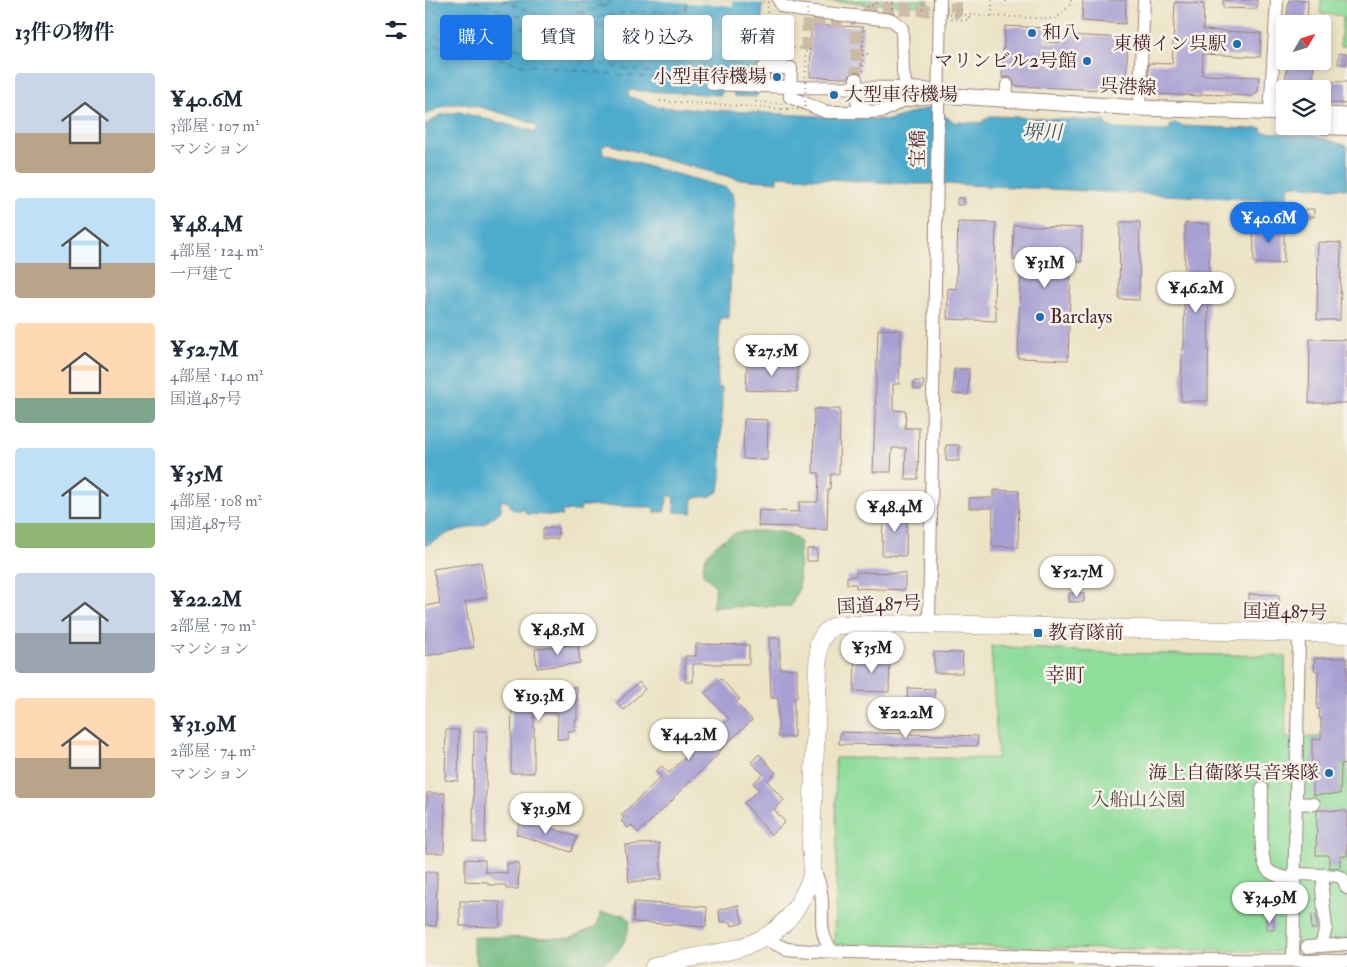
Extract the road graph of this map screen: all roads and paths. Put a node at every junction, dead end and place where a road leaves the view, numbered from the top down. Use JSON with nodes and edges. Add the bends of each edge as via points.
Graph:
{"nodes":[{"id":1,"x":779,"y":0,"type":"edge"},
{"id":2,"x":893,"y":0,"type":"edge"},
{"id":3,"x":923,"y":0,"type":"edge"},
{"id":4,"x":940,"y":0,"type":"edge"},
{"id":5,"x":992,"y":0,"type":"edge"},
{"id":6,"x":1071,"y":0,"type":"edge"},
{"id":7,"x":1144,"y":0,"type":"edge"},
{"id":8,"x":1277,"y":0,"type":"edge"},
{"id":9,"x":763,"y":1,"type":"edge"},
{"id":10,"x":798,"y":6,"type":"edge"},
{"id":11,"x":923,"y":10,"type":"dead end"},
{"id":12,"x":956,"y":10,"type":"dead end"},
{"id":13,"x":892,"y":14,"type":"dead end"},
{"id":14,"x":950,"y":14,"type":"dead end"},
{"id":15,"x":962,"y":14,"type":"junction"},
{"id":16,"x":969,"y":15,"type":"junction"},
{"id":17,"x":862,"y":16,"type":"junction"},
{"id":18,"x":992,"y":16,"type":"junction"},
{"id":19,"x":808,"y":19,"type":"dead end"},
{"id":20,"x":949,"y":19,"type":"dead end"},
{"id":21,"x":863,"y":54,"type":"junction"},
{"id":22,"x":869,"y":54,"type":"dead end"},
{"id":23,"x":1278,"y":80,"type":"edge"},
{"id":24,"x":712,"y":84,"type":"dead end"},
{"id":25,"x":758,"y":87,"type":"junction"},
{"id":26,"x":909,"y":88,"type":"junction"},
{"id":27,"x":857,"y":89,"type":"junction"},
{"id":28,"x":939,"y":95,"type":"junction"},
{"id":29,"x":788,"y":96,"type":"junction"},
{"id":30,"x":816,"y":98,"type":"dead end"},
{"id":31,"x":660,"y":100,"type":"dead end"},
{"id":32,"x":755,"y":107,"type":"junction"},
{"id":33,"x":1139,"y":108,"type":"junction"},
{"id":34,"x":869,"y":112,"type":"junction"},
{"id":35,"x":1276,"y":113,"type":"edge"},
{"id":36,"x":1331,"y":115,"type":"edge"},
{"id":37,"x":1347,"y":116,"type":"edge"},
{"id":38,"x":1331,"y":128,"type":"edge"},
{"id":39,"x":1347,"y":129,"type":"edge"},
{"id":40,"x":929,"y":624,"type":"junction"},
{"id":41,"x":1299,"y":633,"type":"junction"},
{"id":42,"x":1347,"y":634,"type":"edge"},
{"id":43,"x":1262,"y":788,"type":"dead end"},
{"id":44,"x":1295,"y":804,"type":"junction"},
{"id":45,"x":1314,"y":804,"type":"dead end"},
{"id":46,"x":813,"y":866,"type":"junction"},
{"id":47,"x":1294,"y":876,"type":"junction"},
{"id":48,"x":1324,"y":876,"type":"junction"},
{"id":49,"x":1347,"y":888,"type":"edge"},
{"id":50,"x":764,"y":939,"type":"junction"},
{"id":51,"x":1347,"y":944,"type":"edge"},
{"id":52,"x":1321,"y":945,"type":"junction"},
{"id":53,"x":1307,"y":947,"type":"dead end"},
{"id":54,"x":832,"y":951,"type":"junction"},
{"id":55,"x":1293,"y":960,"type":"junction"},
{"id":56,"x":1347,"y":961,"type":"edge"},
{"id":57,"x":1114,"y":963,"type":"edge"},
{"id":58,"x":1178,"y":963,"type":"edge"},
{"id":59,"x":654,"y":967,"type":"edge"}],
"edges":[{"from":1,"to":10,"type":"street","via":[[782,6]]},
{"from":2,"to":13,"type":"path"},
{"from":3,"to":11,"type":"path"},
{"from":4,"to":28,"type":"street","name":"宝橋"},
{"from":5,"to":18,"type":"path"},
{"from":6,"to":18,"type":"path","via":[[1056,19]]},
{"from":7,"to":33,"type":"street"},
{"from":8,"to":23,"type":"street"},
{"from":9,"to":32,"type":"path","bridge":true,"via":[[768,2],[764,47],[811,50],[806,50],[805,110]]},
{"from":10,"to":17,"type":"street"},
{"from":10,"to":19,"type":"path","bridge":true},
{"from":12,"to":15,"type":"path","via":[[962,10]]},
{"from":14,"to":15,"type":"path"},
{"from":15,"to":16,"type":"path"},
{"from":16,"to":18,"type":"path"},
{"from":16,"to":20,"type":"path","via":[[969,20]]},
{"from":17,"to":21,"type":"path"},
{"from":17,"to":26,"type":"street","via":[[892,20],[902,28],[904,80]]},
{"from":21,"to":22,"type":"path"},
{"from":21,"to":27,"type":"path"},
{"from":24,"to":25,"type":"street"},
{"from":25,"to":29,"type":"street"},
{"from":25,"to":29,"type":"street","via":[[763,82],[763,68],[791,68]]},
{"from":26,"to":27,"type":"street"},
{"from":26,"to":28,"type":"street","via":[[926,89]]},
{"from":27,"to":29,"type":"street"},
{"from":27,"to":34,"type":"street","via":[[863,108]]},
{"from":28,"to":33,"type":"main road","name":"呉港線","via":[[1006,93]]},
{"from":28,"to":34,"type":"street","via":[[902,101],[883,111]]},
{"from":28,"to":40,"type":"street","name":"宝橋"},
{"from":29,"to":30,"type":"street"},
{"from":29,"to":32,"type":"path","via":[[756,102]]},
{"from":29,"to":34,"type":"street","via":[[826,112]]},
{"from":31,"to":32,"type":"path"},
{"from":33,"to":35,"type":"main road","name":"呉港線"},
{"from":36,"to":37,"type":"main road"},
{"from":38,"to":39,"type":"street"},
{"from":40,"to":41,"type":"highway","name":"国道487号"},
{"from":40,"to":46,"type":"highway","name":"国道487号","via":[[837,625],[824,633],[819,643]]},
{"from":41,"to":42,"type":"highway","name":"国道487号"},
{"from":41,"to":44,"type":"street"},
{"from":43,"to":47,"type":"street","via":[[1263,864],[1279,877]]},
{"from":44,"to":45,"type":"street"},
{"from":44,"to":47,"type":"street"},
{"from":46,"to":50,"type":"highway","name":"国道487号","via":[[811,883],[794,913],[781,928]]},
{"from":46,"to":54,"type":"street","via":[[822,893],[822,931]]},
{"from":47,"to":48,"type":"street"},
{"from":47,"to":55,"type":"street"},
{"from":48,"to":49,"type":"street","via":[[1336,874]]},
{"from":48,"to":52,"type":"street","via":[[1322,890],[1326,928]]},
{"from":50,"to":54,"type":"street","via":[[787,948]]},
{"from":50,"to":59,"type":"highway","name":"国道487号","via":[[725,953]]},
{"from":51,"to":52,"type":"street"},
{"from":52,"to":53,"type":"street"},
{"from":54,"to":57,"type":"street"},
{"from":55,"to":56,"type":"street"},
{"from":55,"to":58,"type":"street"},
{"from":57,"to":58,"type":"street"}]}
